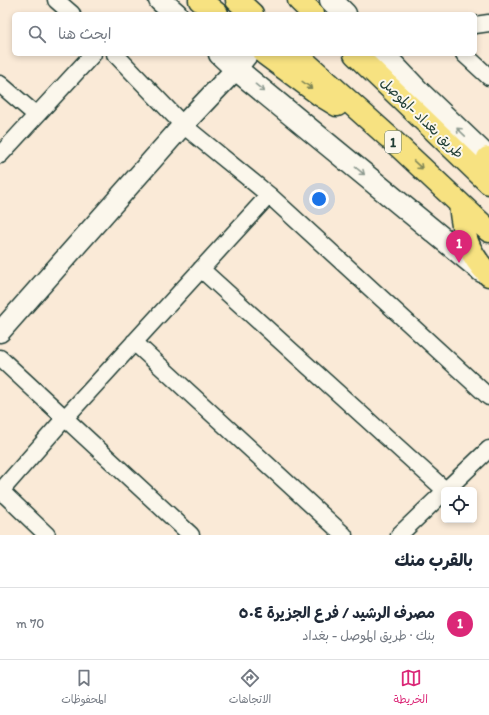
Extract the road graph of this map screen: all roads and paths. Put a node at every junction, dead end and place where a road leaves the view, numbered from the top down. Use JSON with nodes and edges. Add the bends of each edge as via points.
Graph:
{"nodes":[{"id":1,"x":56,"y":0,"type":"edge"},
{"id":2,"x":160,"y":0,"type":"edge"},
{"id":3,"x":200,"y":0,"type":"edge"},
{"id":4,"x":237,"y":0,"type":"edge"},
{"id":5,"x":299,"y":0,"type":"edge"},
{"id":6,"x":331,"y":0,"type":"edge"},
{"id":7,"x":70,"y":12,"type":"edge"},
{"id":8,"x":174,"y":12,"type":"edge"},
{"id":9,"x":215,"y":12,"type":"edge"},
{"id":10,"x":250,"y":12,"type":"edge"},
{"id":11,"x":311,"y":12,"type":"edge"},
{"id":12,"x":343,"y":12,"type":"edge"},
{"id":13,"x":489,"y":23,"type":"edge"},
{"id":14,"x":477,"y":25,"type":"edge"},
{"id":15,"x":90,"y":56,"type":"edge"},
{"id":16,"x":117,"y":56,"type":"edge"},
{"id":17,"x":226,"y":56,"type":"edge"},
{"id":18,"x":267,"y":56,"type":"edge"},
{"id":19,"x":298,"y":56,"type":"edge"},
{"id":20,"x":357,"y":56,"type":"edge"},
{"id":21,"x":385,"y":56,"type":"edge"},
{"id":22,"x":466,"y":56,"type":"edge"},
{"id":23,"x":242,"y":62,"type":"edge"},
{"id":24,"x":489,"y":77,"type":"edge"},
{"id":25,"x":0,"y":84,"type":"edge"},
{"id":26,"x":36,"y":115,"type":"junction"},
{"id":27,"x":183,"y":125,"type":"junction"},
{"id":28,"x":392,"y":140,"type":"junction"},
{"id":29,"x":0,"y":155,"type":"edge"},
{"id":30,"x":489,"y":159,"type":"edge"},
{"id":31,"x":489,"y":183,"type":"edge"},
{"id":32,"x":269,"y":195,"type":"junction"},
{"id":33,"x":460,"y":204,"type":"junction"},
{"id":34,"x":489,"y":231,"type":"edge"},
{"id":35,"x":201,"y":269,"type":"junction"},
{"id":36,"x":489,"y":276,"type":"edge"},
{"id":37,"x":0,"y":332,"type":"edge"},
{"id":38,"x":134,"y":342,"type":"junction"},
{"id":39,"x":0,"y":358,"type":"edge"},
{"id":40,"x":489,"y":397,"type":"edge"},
{"id":41,"x":64,"y":419,"type":"junction"},
{"id":42,"x":489,"y":450,"type":"edge"},
{"id":43,"x":441,"y":487,"type":"edge"},
{"id":44,"x":449,"y":487,"type":"edge"},
{"id":45,"x":0,"y":492,"type":"edge"},
{"id":46,"x":441,"y":495,"type":"edge"},
{"id":47,"x":47,"y":535,"type":"edge"},
{"id":48,"x":191,"y":535,"type":"edge"},
{"id":49,"x":344,"y":535,"type":"edge"},
{"id":50,"x":399,"y":535,"type":"edge"}],
"edges":[{"from":1,"to":7,"type":"street"},
{"from":2,"to":8,"type":"main road"},
{"from":3,"to":9,"type":"highway"},
{"from":4,"to":10,"type":"highway"},
{"from":5,"to":11,"type":"highway"},
{"from":6,"to":12,"type":"main road"},
{"from":13,"to":14,"type":"street"},
{"from":15,"to":26,"type":"street"},
{"from":16,"to":27,"type":"street"},
{"from":17,"to":23,"type":"main road"},
{"from":18,"to":28,"type":"highway","one_way":true,"via":[[319,94]]},
{"from":19,"to":28,"type":"highway","number":"1"},
{"from":20,"to":31,"type":"highway","name":"طريق بغداد -الموصل"},
{"from":30,"to":21,"type":"main road","one_way":true},
{"from":22,"to":24,"type":"street"},
{"from":23,"to":27,"type":"street"},
{"from":23,"to":36,"type":"main road","one_way":true},
{"from":25,"to":26,"type":"street"},
{"from":26,"to":29,"type":"street"},
{"from":27,"to":32,"type":"street"},
{"from":27,"to":37,"type":"street"},
{"from":28,"to":33,"type":"highway","number":"1","one_way":true},
{"from":32,"to":35,"type":"street"},
{"from":32,"to":40,"type":"street"},
{"from":33,"to":34,"type":"highway","number":"1"},
{"from":33,"to":36,"type":"highway","via":[[463,231],[468,246]]},
{"from":35,"to":38,"type":"street"},
{"from":35,"to":43,"type":"street"},
{"from":38,"to":41,"type":"street"},
{"from":38,"to":49,"type":"street"},
{"from":39,"to":41,"type":"street"},
{"from":41,"to":45,"type":"street"},
{"from":41,"to":48,"type":"street"},
{"from":42,"to":44,"type":"street"},
{"from":45,"to":47,"type":"street"},
{"from":46,"to":50,"type":"street"}]}
